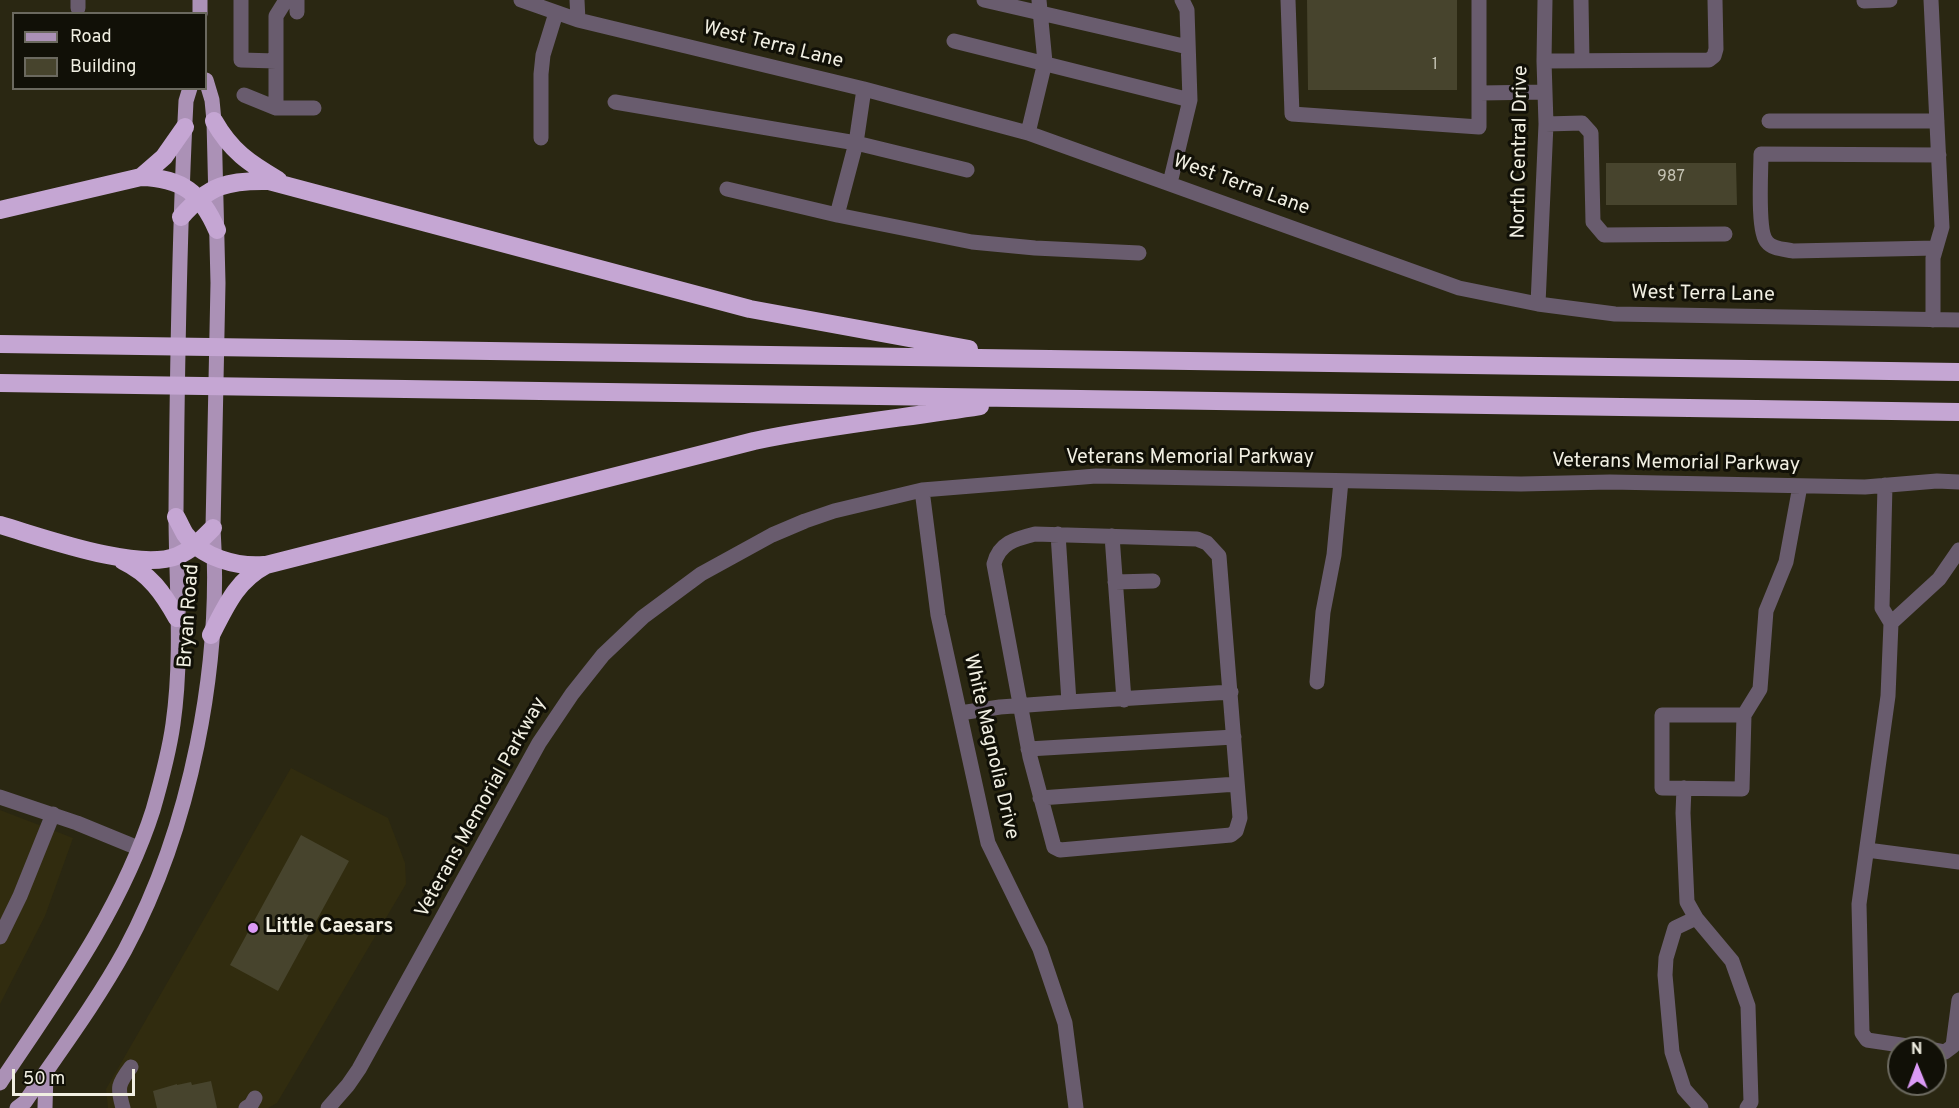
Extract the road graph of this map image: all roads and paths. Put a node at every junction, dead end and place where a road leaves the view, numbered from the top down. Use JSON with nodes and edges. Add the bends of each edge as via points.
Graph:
{"nodes":[{"id":1,"x":241,"y":0,"type":"edge"},
{"id":2,"x":286,"y":0,"type":"edge"},
{"id":3,"x":521,"y":0,"type":"edge"},
{"id":4,"x":576,"y":0,"type":"edge"},
{"id":5,"x":984,"y":0,"type":"edge"},
{"id":6,"x":1182,"y":0,"type":"edge"},
{"id":7,"x":1288,"y":0,"type":"edge"},
{"id":8,"x":1479,"y":0,"type":"edge"},
{"id":9,"x":1545,"y":0,"type":"edge"},
{"id":10,"x":1581,"y":0,"type":"edge"},
{"id":11,"x":1715,"y":0,"type":"edge"},
{"id":12,"x":1890,"y":0,"type":"edge"},
{"id":13,"x":1930,"y":0,"type":"edge"},
{"id":14,"x":1863,"y":1,"type":"edge"},
{"id":15,"x":1040,"y":7,"type":"edge"},
{"id":16,"x":556,"y":12,"type":"junction"},
{"id":17,"x":578,"y":20,"type":"junction"},
{"id":18,"x":954,"y":41,"type":"dead end"},
{"id":19,"x":1188,"y":47,"type":"junction"},
{"id":20,"x":1544,"y":60,"type":"junction"},
{"id":21,"x":1582,"y":60,"type":"junction"},
{"id":22,"x":276,"y":61,"type":"junction"},
{"id":23,"x":1045,"y":62,"type":"junction"},
{"id":24,"x":207,"y":83,"type":"edge"},
{"id":25,"x":864,"y":89,"type":"junction"},
{"id":26,"x":189,"y":90,"type":"edge"},
{"id":27,"x":1545,"y":92,"type":"junction"},
{"id":28,"x":1480,"y":93,"type":"junction"},
{"id":29,"x":244,"y":95,"type":"dead end"},
{"id":30,"x":1190,"y":100,"type":"junction"},
{"id":31,"x":615,"y":102,"type":"dead end"},
{"id":32,"x":276,"y":108,"type":"junction"},
{"id":33,"x":314,"y":108,"type":"dead end"},
{"id":34,"x":214,"y":121,"type":"junction"},
{"id":35,"x":1769,"y":121,"type":"dead end"},
{"id":36,"x":1937,"y":121,"type":"junction"},
{"id":37,"x":1546,"y":124,"type":"junction"},
{"id":38,"x":185,"y":127,"type":"junction"},
{"id":39,"x":1029,"y":133,"type":"junction"},
{"id":40,"x":541,"y":138,"type":"dead end"},
{"id":41,"x":856,"y":143,"type":"junction"},
{"id":42,"x":1938,"y":155,"type":"junction"},
{"id":43,"x":967,"y":170,"type":"dead end"},
{"id":44,"x":141,"y":177,"type":"junction"},
{"id":45,"x":1170,"y":183,"type":"junction"},
{"id":46,"x":284,"y":184,"type":"junction"},
{"id":47,"x":183,"y":185,"type":"junction"},
{"id":48,"x":216,"y":188,"type":"junction"},
{"id":49,"x":727,"y":189,"type":"dead end"},
{"id":50,"x":198,"y":198,"type":"junction"},
{"id":51,"x":0,"y":210,"type":"edge"},
{"id":52,"x":837,"y":215,"type":"junction"},
{"id":53,"x":181,"y":217,"type":"junction"},
{"id":54,"x":217,"y":230,"type":"junction"},
{"id":55,"x":1725,"y":234,"type":"dead end"},
{"id":56,"x":1936,"y":248,"type":"junction"},
{"id":57,"x":1139,"y":253,"type":"dead end"},
{"id":58,"x":1538,"y":304,"type":"junction"},
{"id":59,"x":1933,"y":320,"type":"junction"},
{"id":60,"x":1959,"y":320,"type":"edge"},
{"id":61,"x":0,"y":344,"type":"edge"},
{"id":62,"x":1045,"y":360,"type":"junction"},
{"id":63,"x":1959,"y":372,"type":"edge"},
{"id":64,"x":0,"y":383,"type":"edge"},
{"id":65,"x":1026,"y":398,"type":"junction"},
{"id":66,"x":1959,"y":412,"type":"edge"},
{"id":67,"x":1341,"y":481,"type":"junction"},
{"id":68,"x":1959,"y":482,"type":"edge"},
{"id":69,"x":1885,"y":485,"type":"junction"},
{"id":70,"x":1800,"y":486,"type":"junction"},
{"id":71,"x":922,"y":490,"type":"junction"},
{"id":72,"x":176,"y":517,"type":"junction"},
{"id":73,"x":0,"y":525,"type":"edge"},
{"id":74,"x":213,"y":528,"type":"junction"},
{"id":75,"x":1058,"y":534,"type":"junction"},
{"id":76,"x":1112,"y":536,"type":"junction"},
{"id":77,"x":196,"y":545,"type":"junction"},
{"id":78,"x":1959,"y":550,"type":"edge"},
{"id":79,"x":176,"y":556,"type":"junction"},
{"id":80,"x":215,"y":556,"type":"junction"},
{"id":81,"x":116,"y":557,"type":"junction"},
{"id":82,"x":266,"y":565,"type":"junction"},
{"id":83,"x":1153,"y":581,"type":"dead end"},
{"id":84,"x":1115,"y":582,"type":"junction"},
{"id":85,"x":177,"y":618,"type":"junction"},
{"id":86,"x":1891,"y":623,"type":"junction"},
{"id":87,"x":212,"y":635,"type":"junction"},
{"id":88,"x":1317,"y":682,"type":"dead end"},
{"id":89,"x":1225,"y":692,"type":"junction"},
{"id":90,"x":1124,"y":695,"type":"junction"},
{"id":91,"x":1070,"y":702,"type":"junction"},
{"id":92,"x":1020,"y":706,"type":"junction"},
{"id":93,"x":960,"y":713,"type":"junction"},
{"id":94,"x":1744,"y":715,"type":"junction"},
{"id":95,"x":1234,"y":737,"type":"junction"},
{"id":96,"x":1028,"y":749,"type":"junction"},
{"id":97,"x":1237,"y":784,"type":"junction"},
{"id":98,"x":1684,"y":788,"type":"junction"},
{"id":99,"x":0,"y":797,"type":"edge"},
{"id":100,"x":1040,"y":798,"type":"junction"},
{"id":101,"x":53,"y":814,"type":"junction"},
{"id":102,"x":138,"y":848,"type":"junction"},
{"id":103,"x":1867,"y":849,"type":"junction"},
{"id":104,"x":1959,"y":862,"type":"edge"},
{"id":105,"x":1696,"y":918,"type":"junction"},
{"id":106,"x":0,"y":937,"type":"edge"},
{"id":107,"x":1959,"y":1000,"type":"edge"},
{"id":108,"x":27,"y":1043,"type":"junction"},
{"id":109,"x":1887,"y":1043,"type":"edge"},
{"id":110,"x":1947,"y":1050,"type":"edge"},
{"id":111,"x":0,"y":1064,"type":"edge"},
{"id":112,"x":131,"y":1067,"type":"dead end"},
{"id":113,"x":46,"y":1071,"type":"junction"},
{"id":114,"x":0,"y":1083,"type":"edge"},
{"id":115,"x":17,"y":1108,"type":"edge"},
{"id":116,"x":45,"y":1108,"type":"edge"},
{"id":117,"x":123,"y":1108,"type":"edge"},
{"id":118,"x":328,"y":1108,"type":"edge"},
{"id":119,"x":1076,"y":1108,"type":"edge"},
{"id":120,"x":1701,"y":1108,"type":"edge"},
{"id":121,"x":1747,"y":1108,"type":"edge"}],
"edges":[{"from":1,"to":22,"type":"street","via":[[241,60]]},
{"from":2,"to":22,"type":"street","via":[[276,16]]},
{"from":3,"to":16,"type":"street","name":"West Terra Lane"},
{"from":4,"to":17,"type":"street"},
{"from":5,"to":15,"type":"street"},
{"from":6,"to":19,"type":"street","via":[[1187,10]]},
{"from":7,"to":28,"type":"street","via":[[1292,114],[1479,127]]},
{"from":8,"to":28,"type":"street"},
{"from":9,"to":20,"type":"street","name":"North Central Drive"},
{"from":10,"to":21,"type":"street"},
{"from":11,"to":21,"type":"street","via":[[1716,49],[1709,60]]},
{"from":12,"to":14,"type":"street"},
{"from":13,"to":36,"type":"street"},
{"from":15,"to":19,"type":"street"},
{"from":15,"to":23,"type":"street"},
{"from":16,"to":17,"type":"street","name":"West Terra Lane"},
{"from":16,"to":40,"type":"street","via":[[543,55]]},
{"from":17,"to":25,"type":"street","name":"West Terra Lane"},
{"from":18,"to":23,"type":"street"},
{"from":19,"to":30,"type":"street"},
{"from":20,"to":21,"type":"street"},
{"from":20,"to":27,"type":"street","name":"North Central Drive"},
{"from":22,"to":32,"type":"street"},
{"from":23,"to":30,"type":"street"},
{"from":23,"to":39,"type":"street"},
{"from":24,"to":34,"type":"main road","name":"Bryan Road"},
{"from":25,"to":39,"type":"street","name":"West Terra Lane"},
{"from":25,"to":41,"type":"street"},
{"from":26,"to":38,"type":"main road","name":"Bryan Road"},
{"from":27,"to":28,"type":"street"},
{"from":27,"to":37,"type":"street","name":"North Central Drive"},
{"from":29,"to":32,"type":"street"},
{"from":30,"to":45,"type":"street"},
{"from":31,"to":41,"type":"street"},
{"from":32,"to":33,"type":"street"},
{"from":34,"to":46,"type":"highway","via":[[235,151]]},
{"from":34,"to":48,"type":"main road","name":"Bryan Road"},
{"from":35,"to":36,"type":"street"},
{"from":36,"to":42,"type":"street"},
{"from":37,"to":55,"type":"street","via":[[1582,123],[1591,133],[1593,222],[1604,235]]},
{"from":37,"to":58,"type":"street","name":"North Central Drive"},
{"from":38,"to":44,"type":"highway","via":[[164,158]]},
{"from":38,"to":47,"type":"main road","name":"Bryan Road"},
{"from":39,"to":45,"type":"street","name":"West Terra Lane"},
{"from":41,"to":43,"type":"street"},
{"from":41,"to":52,"type":"street"},
{"from":42,"to":56,"type":"street","via":[[1942,227]]},
{"from":42,"to":56,"type":"street","via":[[1761,154],[1761,231],[1767,243],[1793,251]]},
{"from":44,"to":47,"type":"highway"},
{"from":44,"to":51,"type":"highway"},
{"from":45,"to":58,"type":"street","name":"West Terra Lane","via":[[1459,288]]},
{"from":46,"to":48,"type":"highway","via":[[242,181]]},
{"from":46,"to":62,"type":"highway","via":[[750,309],[932,344]]},
{"from":47,"to":50,"type":"highway"},
{"from":47,"to":53,"type":"main road","name":"Bryan Road"},
{"from":48,"to":50,"type":"highway"},
{"from":48,"to":54,"type":"main road","name":"Bryan Road"},
{"from":49,"to":52,"type":"street"},
{"from":50,"to":53,"type":"highway"},
{"from":50,"to":54,"type":"highway"},
{"from":52,"to":57,"type":"street","via":[[972,242]]},
{"from":53,"to":72,"type":"main road","name":"Bryan Road"},
{"from":54,"to":74,"type":"main road","name":"Bryan Road"},
{"from":56,"to":59,"type":"street"},
{"from":58,"to":59,"type":"street","name":"West Terra Lane","via":[[1615,314]]},
{"from":59,"to":60,"type":"street","name":"West Terra Lane"},
{"from":61,"to":62,"type":"highway"},
{"from":62,"to":63,"type":"highway"},
{"from":64,"to":65,"type":"highway"},
{"from":65,"to":66,"type":"highway"},
{"from":65,"to":82,"type":"highway","via":[[808,429]]},
{"from":67,"to":70,"type":"street","name":"Veterans Memorial Parkway"},
{"from":67,"to":71,"type":"street","name":"Veterans Memorial Parkway","via":[[1096,476]]},
{"from":67,"to":88,"type":"street"},
{"from":68,"to":69,"type":"street","name":"Veterans Memorial Parkway"},
{"from":69,"to":70,"type":"street","name":"Veterans Memorial Parkway"},
{"from":69,"to":86,"type":"street","via":[[1882,608]]},
{"from":70,"to":94,"type":"street","via":[[1786,562],[1766,612],[1760,688]]},
{"from":71,"to":93,"type":"street","name":"White Magnolia Drive","via":[[938,615]]},
{"from":71,"to":118,"type":"street","name":"Veterans Memorial Parkway","via":[[824,514],[736,553],[670,596],[603,656],[572,693],[539,743],[369,1051]]},
{"from":72,"to":77,"type":"highway"},
{"from":72,"to":79,"type":"main road","name":"Bryan Road"},
{"from":73,"to":81,"type":"highway"},
{"from":74,"to":77,"type":"highway"},
{"from":74,"to":80,"type":"main road","name":"Bryan Road"},
{"from":75,"to":76,"type":"street"},
{"from":75,"to":91,"type":"street"},
{"from":75,"to":92,"type":"street","via":[[1035,534],[1007,543],[996,555],[994,564]]},
{"from":76,"to":84,"type":"street"},
{"from":76,"to":89,"type":"street","via":[[1197,539],[1214,549],[1222,571]]},
{"from":77,"to":79,"type":"highway"},
{"from":77,"to":80,"type":"highway"},
{"from":78,"to":86,"type":"street","via":[[1939,579]]},
{"from":79,"to":81,"type":"highway","via":[[140,560]]},
{"from":79,"to":85,"type":"main road","name":"Bryan Road"},
{"from":80,"to":82,"type":"highway","via":[[233,564]]},
{"from":80,"to":87,"type":"main road","name":"Bryan Road"},
{"from":81,"to":85,"type":"highway","via":[[149,578]]},
{"from":82,"to":87,"type":"highway","via":[[251,573],[237,588]]},
{"from":83,"to":84,"type":"street"},
{"from":84,"to":90,"type":"street"},
{"from":85,"to":102,"type":"main road","name":"Bryan Road","via":[[173,724],[152,811]]},
{"from":86,"to":103,"type":"street","via":[[1888,696]]},
{"from":87,"to":113,"type":"main road","name":"Bryan Road","via":[[189,780],[160,875],[112,973]]},
{"from":89,"to":90,"type":"street"},
{"from":89,"to":95,"type":"street"},
{"from":90,"to":91,"type":"street"},
{"from":91,"to":92,"type":"street"},
{"from":92,"to":93,"type":"street"},
{"from":92,"to":96,"type":"street"},
{"from":93,"to":119,"type":"street","name":"White Magnolia Drive","via":[[988,843],[1040,949],[1065,1023]]},
{"from":94,"to":98,"type":"street","via":[[1742,789]]},
{"from":94,"to":98,"type":"street","via":[[1662,715],[1662,788]]},
{"from":95,"to":96,"type":"street"},
{"from":95,"to":97,"type":"street"},
{"from":96,"to":100,"type":"street"},
{"from":97,"to":100,"type":"street"},
{"from":97,"to":100,"type":"street","via":[[1240,818],[1231,835],[1060,850],[1054,847]]},
{"from":98,"to":105,"type":"street","via":[[1687,902]]},
{"from":99,"to":101,"type":"street"},
{"from":101,"to":102,"type":"street"},
{"from":101,"to":106,"type":"street"},
{"from":102,"to":108,"type":"main road","name":"Bryan Road","via":[[104,922]]},
{"from":103,"to":104,"type":"street"},
{"from":103,"to":109,"type":"street","via":[[1859,904],[1862,1033],[1867,1040]]},
{"from":105,"to":120,"type":"street","via":[[1675,928],[1665,975],[1672,1052],[1684,1089]]},
{"from":105,"to":121,"type":"street","via":[[1732,961],[1748,1006],[1751,1102]]},
{"from":107,"to":110,"type":"street","via":[[1953,1046]]},
{"from":108,"to":111,"type":"main road"},
{"from":108,"to":114,"type":"main road","name":"Bryan Road"},
{"from":112,"to":117,"type":"street","via":[[119,1083]]},
{"from":113,"to":115,"type":"main road","name":"Bryan Road"},
{"from":113,"to":116,"type":"main road"}]}
